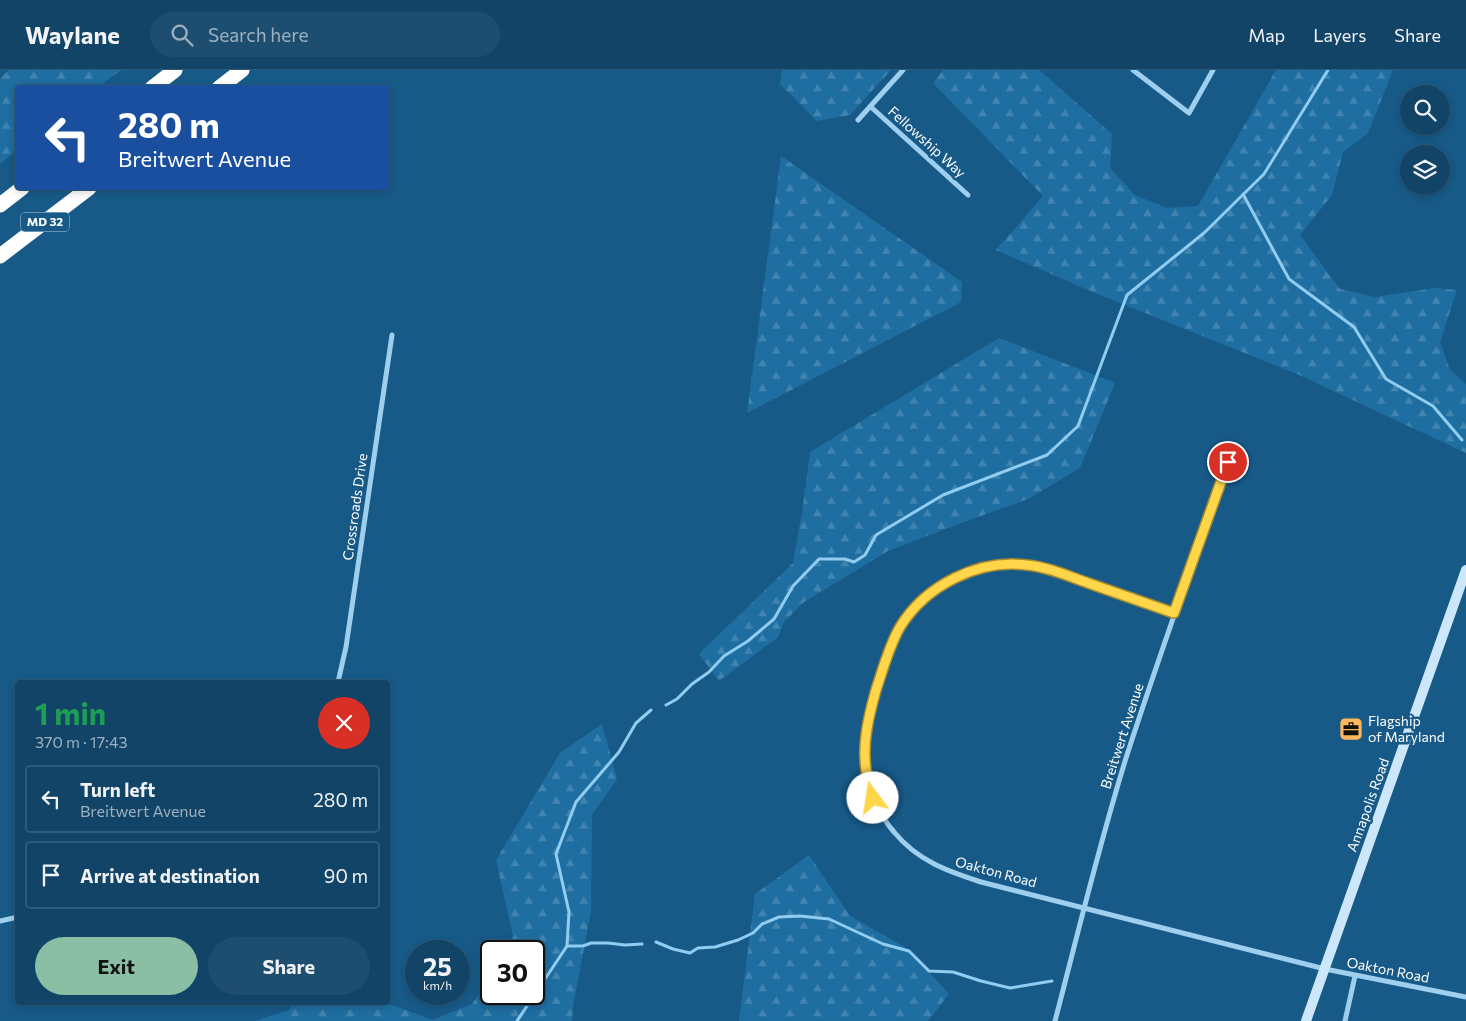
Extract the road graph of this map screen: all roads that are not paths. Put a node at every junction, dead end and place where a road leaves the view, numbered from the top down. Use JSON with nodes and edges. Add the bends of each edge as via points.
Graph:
{"nodes":[{"id":1,"x":175,"y":70,"type":"edge"},
{"id":2,"x":242,"y":70,"type":"edge"},
{"id":3,"x":903,"y":70,"type":"edge"},
{"id":4,"x":1133,"y":70,"type":"edge"},
{"id":5,"x":1213,"y":70,"type":"edge"},
{"id":6,"x":156,"y":85,"type":"edge"},
{"id":7,"x":223,"y":85,"type":"edge"},
{"id":8,"x":871,"y":107,"type":"junction"},
{"id":9,"x":858,"y":120,"type":"dead end"},
{"id":10,"x":19,"y":190,"type":"edge"},
{"id":11,"x":86,"y":190,"type":"edge"},
{"id":12,"x":968,"y":195,"type":"dead end"},
{"id":13,"x":0,"y":205,"type":"edge"},
{"id":14,"x":0,"y":256,"type":"edge"},
{"id":15,"x":392,"y":335,"type":"dead end"},
{"id":16,"x":1228,"y":462,"type":"dead end"},
{"id":17,"x":1466,"y":570,"type":"edge"},
{"id":18,"x":1174,"y":613,"type":"junction"},
{"id":19,"x":338,"y":680,"type":"edge"},
{"id":20,"x":1084,"y":907,"type":"junction"},
{"id":21,"x":15,"y":918,"type":"edge"},
{"id":22,"x":0,"y":920,"type":"edge"},
{"id":23,"x":1325,"y":969,"type":"junction"},
{"id":24,"x":1355,"y":976,"type":"junction"},
{"id":25,"x":1466,"y":997,"type":"edge"},
{"id":26,"x":1056,"y":1021,"type":"edge"},
{"id":27,"x":1306,"y":1021,"type":"edge"},
{"id":28,"x":1346,"y":1021,"type":"edge"}],
"edges":[{"from":1,"to":6,"type":"highway"},
{"from":2,"to":7,"type":"highway"},
{"from":3,"to":8,"type":"street"},
{"from":4,"to":5,"type":"street","via":[[1189,113]]},
{"from":8,"to":9,"type":"street"},
{"from":8,"to":12,"type":"street","name":"Fellowship Way"},
{"from":10,"to":13,"type":"highway","number":"MD 32"},
{"from":11,"to":14,"type":"highway","number":"MD 32"},
{"from":15,"to":19,"type":"street","name":"Crossroads Drive"},
{"from":16,"to":18,"type":"street","name":"Breitwert Avenue"},
{"from":17,"to":23,"type":"main road","name":"Annapolis Road"},
{"from":18,"to":20,"type":"street","name":"Breitwert Avenue","via":[[1126,759]]},
{"from":18,"to":20,"type":"street","name":"Oakton Road","via":[[1050,569],[998,565],[971,571],[931,593],[900,627],[884,664],[865,734],[866,768],[873,798],[893,832],[917,855],[950,872]]},
{"from":20,"to":23,"type":"street","name":"Oakton Road"},
{"from":20,"to":26,"type":"street","name":"Breitwert Avenue"},
{"from":21,"to":22,"type":"street"},
{"from":23,"to":24,"type":"street","name":"Oakton Road"},
{"from":23,"to":27,"type":"main road","name":"Annapolis Road"},
{"from":24,"to":25,"type":"street","name":"Oakton Road"},
{"from":24,"to":28,"type":"street"}]}
